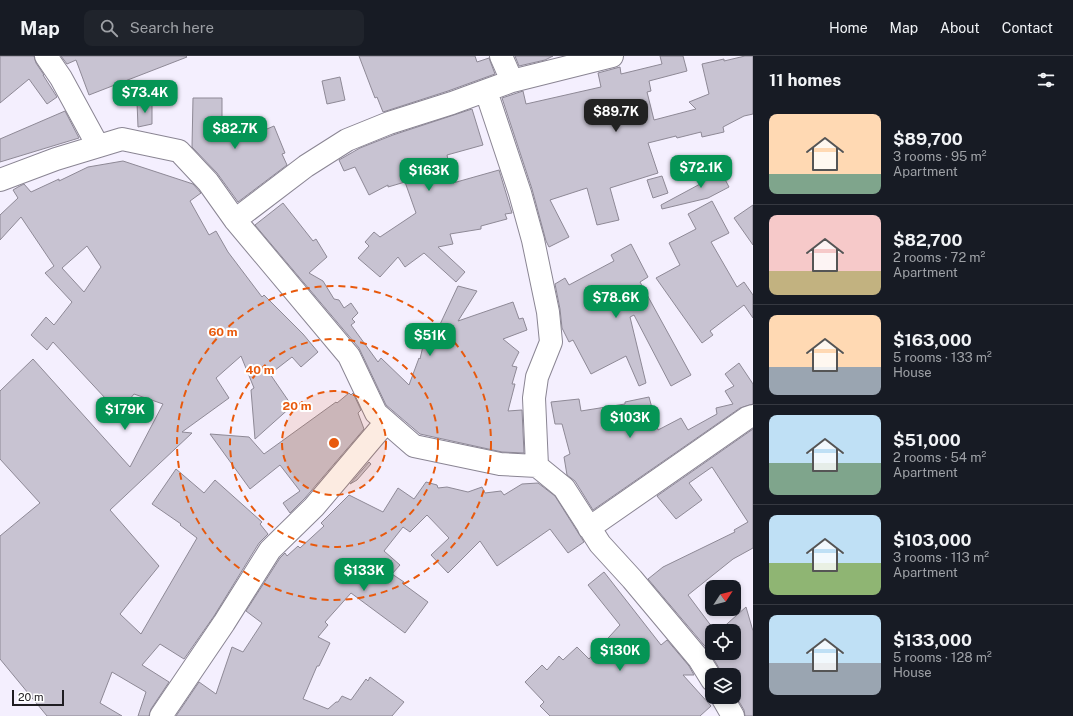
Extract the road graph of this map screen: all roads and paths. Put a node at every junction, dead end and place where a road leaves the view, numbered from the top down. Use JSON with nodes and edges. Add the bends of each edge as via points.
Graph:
{"nodes":[{"id":1,"x":46,"y":56,"type":"edge"},
{"id":2,"x":501,"y":56,"type":"edge"},
{"id":3,"x":612,"y":56,"type":"edge"},
{"id":4,"x":512,"y":81,"type":"junction"},
{"id":5,"x":486,"y":90,"type":"junction"},
{"id":6,"x":98,"y":146,"type":"junction"},
{"id":7,"x":0,"y":180,"type":"edge"},
{"id":8,"x":234,"y":220,"type":"junction"},
{"id":9,"x":753,"y":416,"type":"edge"},
{"id":10,"x":386,"y":422,"type":"junction"},
{"id":11,"x":537,"y":466,"type":"junction"},
{"id":12,"x":589,"y":528,"type":"junction"},
{"id":13,"x":705,"y":669,"type":"edge"},
{"id":14,"x":726,"y":704,"type":"edge"},
{"id":15,"x":161,"y":716,"type":"edge"},
{"id":16,"x":732,"y":716,"type":"edge"}],
"edges":[{"from":1,"to":6,"type":"street"},
{"from":2,"to":4,"type":"street"},
{"from":3,"to":4,"type":"street"},
{"from":4,"to":5,"type":"street"},
{"from":5,"to":8,"type":"street","via":[[347,140],[306,166]]},
{"from":5,"to":11,"type":"street","via":[[520,193],[548,312],[551,342],[537,377],[534,398]]},
{"from":6,"to":7,"type":"street"},
{"from":6,"to":8,"type":"street","via":[[122,139],[179,151],[208,182]]},
{"from":8,"to":10,"type":"street","via":[[350,356],[376,413]]},
{"from":9,"to":12,"type":"street"},
{"from":10,"to":11,"type":"street","via":[[414,446],[500,464]]},
{"from":10,"to":15,"type":"street","via":[[314,507],[270,550]]},
{"from":11,"to":12,"type":"street","via":[[564,488]]},
{"from":12,"to":13,"type":"street"},
{"from":14,"to":16,"type":"street"}]}
